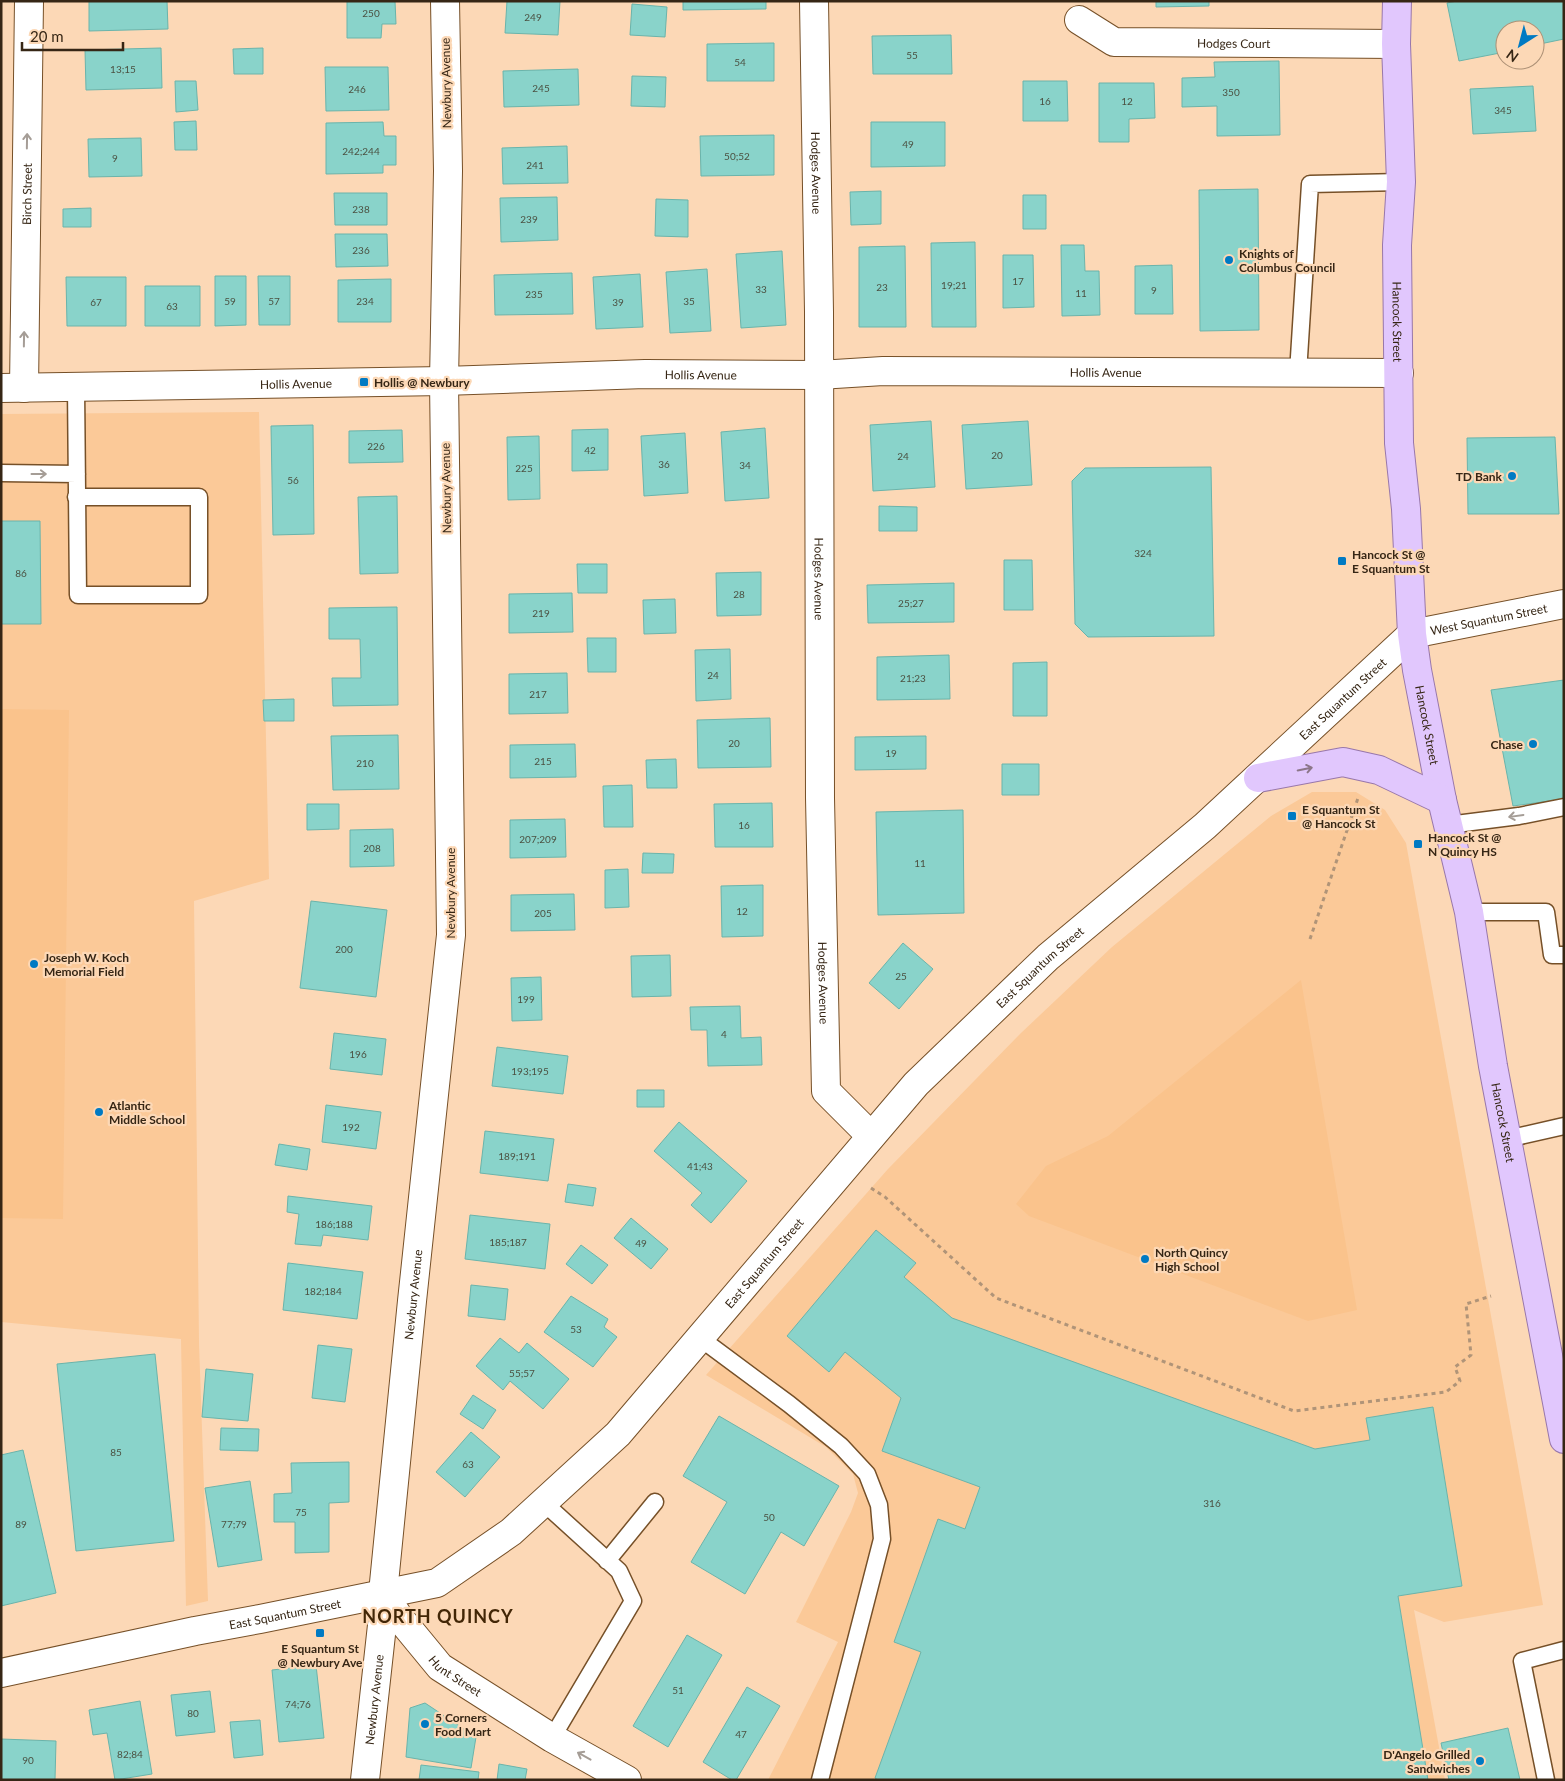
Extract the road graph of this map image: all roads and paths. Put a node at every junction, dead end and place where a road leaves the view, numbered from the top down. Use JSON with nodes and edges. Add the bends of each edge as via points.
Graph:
{"nodes":[{"id":1,"x":29,"y":1,"type":"edge"},
{"id":2,"x":444,"y":1,"type":"edge"},
{"id":3,"x":814,"y":1,"type":"edge"},
{"id":4,"x":1397,"y":1,"type":"edge"},
{"id":5,"x":1079,"y":20,"type":"dead end"},
{"id":6,"x":1396,"y":44,"type":"junction"},
{"id":7,"x":1401,"y":182,"type":"junction"},
{"id":8,"x":1298,"y":373,"type":"junction"},
{"id":9,"x":1399,"y":373,"type":"junction"},
{"id":10,"x":819,"y":375,"type":"junction"},
{"id":11,"x":444,"y":381,"type":"junction"},
{"id":12,"x":76,"y":387,"type":"junction"},
{"id":13,"x":12,"y":388,"type":"edge"},
{"id":14,"x":1,"y":474,"type":"edge"},
{"id":15,"x":77,"y":474,"type":"junction"},
{"id":16,"x":76,"y":497,"type":"junction"},
{"id":17,"x":1564,"y":604,"type":"edge"},
{"id":18,"x":1412,"y":634,"type":"junction"},
{"id":19,"x":1258,"y":778,"type":"junction"},
{"id":20,"x":1358,"y":798,"type":"dead end"},
{"id":21,"x":1442,"y":800,"type":"junction"},
{"id":22,"x":1564,"y":807,"type":"edge"},
{"id":23,"x":1448,"y":825,"type":"junction"},
{"id":24,"x":1469,"y":912,"type":"junction"},
{"id":25,"x":1310,"y":939,"type":"dead end"},
{"id":26,"x":1564,"y":955,"type":"edge"},
{"id":27,"x":1564,"y":1126,"type":"edge"},
{"id":28,"x":871,"y":1136,"type":"junction"},
{"id":29,"x":1506,"y":1139,"type":"junction"},
{"id":30,"x":871,"y":1188,"type":"dead end"},
{"id":31,"x":1491,"y":1296,"type":"dead end"},
{"id":32,"x":700,"y":1338,"type":"junction"},
{"id":33,"x":1554,"y":1338,"type":"edge"},
{"id":34,"x":1564,"y":1439,"type":"edge"},
{"id":35,"x":543,"y":1502,"type":"junction"},
{"id":36,"x":655,"y":1502,"type":"dead end"},
{"id":37,"x":607,"y":1561,"type":"junction"},
{"id":38,"x":384,"y":1593,"type":"junction"},
{"id":39,"x":1564,"y":1650,"type":"edge"},
{"id":40,"x":1,"y":1673,"type":"edge"},
{"id":41,"x":552,"y":1738,"type":"junction"},
{"id":42,"x":366,"y":1780,"type":"edge"},
{"id":43,"x":627,"y":1780,"type":"edge"},
{"id":44,"x":820,"y":1780,"type":"edge"},
{"id":45,"x":1546,"y":1780,"type":"edge"}],
"edges":[{"from":13,"to":1,"type":"street","name":"Birch Street","one_way":true},
{"from":2,"to":11,"type":"street","name":"Newbury Avenue","via":[[448,171]]},
{"from":3,"to":10,"type":"street","name":"Hodges Avenue"},
{"from":4,"to":6,"type":"main road","name":"Hancock Street"},
{"from":5,"to":6,"type":"street","name":"Hodges Court","via":[[1114,42]]},
{"from":6,"to":7,"type":"main road","name":"Hancock Street"},
{"from":7,"to":8,"type":"lane","via":[[1310,184]]},
{"from":7,"to":9,"type":"main road","name":"Hancock Street","via":[[1397,245]]},
{"from":8,"to":9,"type":"street","name":"Hollis Avenue"},
{"from":8,"to":10,"type":"street","name":"Hollis Avenue","via":[[883,371]]},
{"from":9,"to":18,"type":"main road","name":"Hancock Street"},
{"from":10,"to":11,"type":"street","name":"Hollis Avenue","via":[[645,374]]},
{"from":10,"to":28,"type":"street","name":"Hodges Avenue","via":[[820,798],[826,1091]]},
{"from":11,"to":12,"type":"street","name":"Hollis Avenue"},
{"from":11,"to":38,"type":"street","name":"Newbury Avenue","via":[[451,936]]},
{"from":12,"to":13,"type":"street","name":"Hollis Avenue"},
{"from":12,"to":15,"type":"lane"},
{"from":14,"to":15,"type":"lane","one_way":true},
{"from":15,"to":16,"type":"lane"},
{"from":16,"to":16,"type":"lane","via":[[78,595],[199,595],[199,497]]},
{"from":17,"to":18,"type":"street","name":"West Squantum Street"},
{"from":18,"to":19,"type":"street","name":"East Squantum Street"},
{"from":18,"to":21,"type":"main road","name":"Hancock Street"},
{"from":19,"to":21,"type":"main road","one_way":true,"via":[[1343,762],[1379,770]]},
{"from":19,"to":28,"type":"street","name":"East Squantum Street","via":[[1048,957],[916,1084]]},
{"from":20,"to":25,"type":"path"},
{"from":21,"to":23,"type":"main road","name":"Hancock Street"},
{"from":22,"to":23,"type":"lane","one_way":true},
{"from":23,"to":24,"type":"main road","name":"Hancock Street"},
{"from":24,"to":26,"type":"lane","via":[[1546,912],[1552,955]]},
{"from":24,"to":29,"type":"main road","name":"Hancock Street"},
{"from":27,"to":29,"type":"lane"},
{"from":28,"to":32,"type":"street","name":"East Squantum Street"},
{"from":29,"to":33,"type":"main road","name":"Hancock Street"},
{"from":30,"to":31,"type":"path","via":[[996,1298],[1294,1410],[1446,1392],[1460,1382],[1455,1366],[1471,1355],[1466,1304]]},
{"from":32,"to":35,"type":"street","name":"East Squantum Street","via":[[618,1434]]},
{"from":32,"to":44,"type":"lane","via":[[841,1446],[867,1474],[879,1505],[882,1539]]},
{"from":33,"to":34,"type":"main road","name":"Hancock Street"},
{"from":35,"to":37,"type":"lane"},
{"from":35,"to":38,"type":"street","name":"East Squantum Street","via":[[511,1532],[437,1583]]},
{"from":36,"to":37,"type":"lane"},
{"from":37,"to":41,"type":"lane","via":[[619,1571],[634,1601]]},
{"from":38,"to":40,"type":"street","name":"East Squantum Street"},
{"from":38,"to":41,"type":"street","name":"Hunt Street","via":[[398,1616],[440,1667]]},
{"from":38,"to":42,"type":"street","name":"Newbury Avenue"},
{"from":39,"to":45,"type":"lane","via":[[1522,1661]]},
{"from":43,"to":41,"type":"street","name":"Hunt Street","one_way":true}]}
